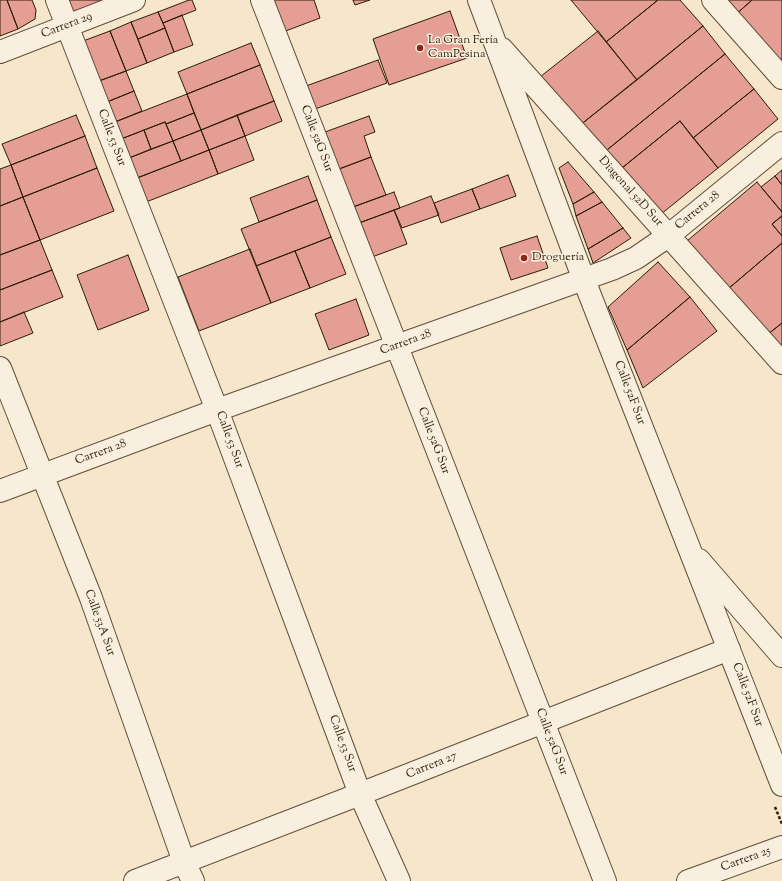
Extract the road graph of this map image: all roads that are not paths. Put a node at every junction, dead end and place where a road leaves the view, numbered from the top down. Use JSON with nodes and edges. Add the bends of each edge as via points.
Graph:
{"nodes":[{"id":1,"x":57,"y":0,"type":"edge"},
{"id":2,"x":134,"y":0,"type":"edge"},
{"id":3,"x":262,"y":0,"type":"edge"},
{"id":4,"x":479,"y":0,"type":"edge"},
{"id":5,"x":713,"y":0,"type":"edge"},
{"id":6,"x":67,"y":26,"type":"junction"},
{"id":7,"x":493,"y":38,"type":"junction"},
{"id":8,"x":0,"y":52,"type":"edge"},
{"id":9,"x":782,"y":78,"type":"edge"},
{"id":10,"x":782,"y":144,"type":"edge"},
{"id":11,"x":668,"y":236,"type":"junction"},
{"id":12,"x":584,"y":280,"type":"junction"},
{"id":13,"x":397,"y":347,"type":"junction"},
{"id":14,"x":782,"y":363,"type":"edge"},
{"id":15,"x":0,"y":368,"type":"edge"},
{"id":16,"x":217,"y":410,"type":"junction"},
{"id":17,"x":43,"y":475,"type":"junction"},
{"id":18,"x":0,"y":491,"type":"edge"},
{"id":19,"x":689,"y":548,"type":"junction"},
{"id":20,"x":728,"y":649,"type":"junction"},
{"id":21,"x":782,"y":656,"type":"edge"},
{"id":22,"x":543,"y":722,"type":"junction"},
{"id":23,"x":782,"y":785,"type":"edge"},
{"id":24,"x":360,"y":794,"type":"junction"},
{"id":25,"x":782,"y":847,"type":"edge"},
{"id":26,"x":189,"y":871,"type":"edge"},
{"id":27,"x":135,"y":881,"type":"edge"},
{"id":28,"x":399,"y":881,"type":"edge"},
{"id":29,"x":605,"y":881,"type":"edge"},
{"id":30,"x":688,"y":881,"type":"edge"}],
"edges":[{"from":1,"to":6,"type":"street","name":"Calle 53 Sur"},
{"from":2,"to":6,"type":"street","name":"Carrera 29"},
{"from":3,"to":13,"type":"street","name":"Calle 52G Sur"},
{"from":4,"to":7,"type":"street","name":"Calle 52F Sur"},
{"from":5,"to":9,"type":"street"},
{"from":6,"to":8,"type":"street","name":"Carrera 29"},
{"from":6,"to":16,"type":"street","name":"Calle 53 Sur"},
{"from":7,"to":11,"type":"street","name":"Diagonal 52D Sur"},
{"from":7,"to":12,"type":"street","name":"Calle 52F Sur"},
{"from":10,"to":11,"type":"street","name":"Carrera 28"},
{"from":11,"to":12,"type":"street","name":"Carrera 28","via":[[636,258]]},
{"from":11,"to":14,"type":"street","name":"Diagonal 52D Sur"},
{"from":12,"to":13,"type":"street","name":"Carrera 28"},
{"from":12,"to":19,"type":"street","name":"Calle 52F Sur"},
{"from":13,"to":16,"type":"street","name":"Carrera 28"},
{"from":13,"to":22,"type":"street","name":"Calle 52G Sur"},
{"from":15,"to":17,"type":"street","name":"Calle 53A Sur"},
{"from":16,"to":17,"type":"street","name":"Carrera 28"},
{"from":16,"to":24,"type":"street","name":"Calle 53 Sur"},
{"from":17,"to":18,"type":"street","name":"Carrera 28"},
{"from":17,"to":26,"type":"street","name":"Calle 53A Sur"},
{"from":19,"to":20,"type":"street","name":"Calle 52F Sur"},
{"from":19,"to":21,"type":"street"},
{"from":20,"to":22,"type":"street","name":"Carrera 27"},
{"from":20,"to":23,"type":"street","name":"Calle 52F Sur"},
{"from":22,"to":24,"type":"street","name":"Carrera 27"},
{"from":22,"to":29,"type":"street","name":"Calle 52G Sur"},
{"from":24,"to":26,"type":"street","name":"Carrera 27"},
{"from":24,"to":28,"type":"street","name":"Calle 53 Sur"},
{"from":25,"to":30,"type":"street","name":"Carrera 25"},
{"from":26,"to":27,"type":"street","name":"Carrera 27"}]}
